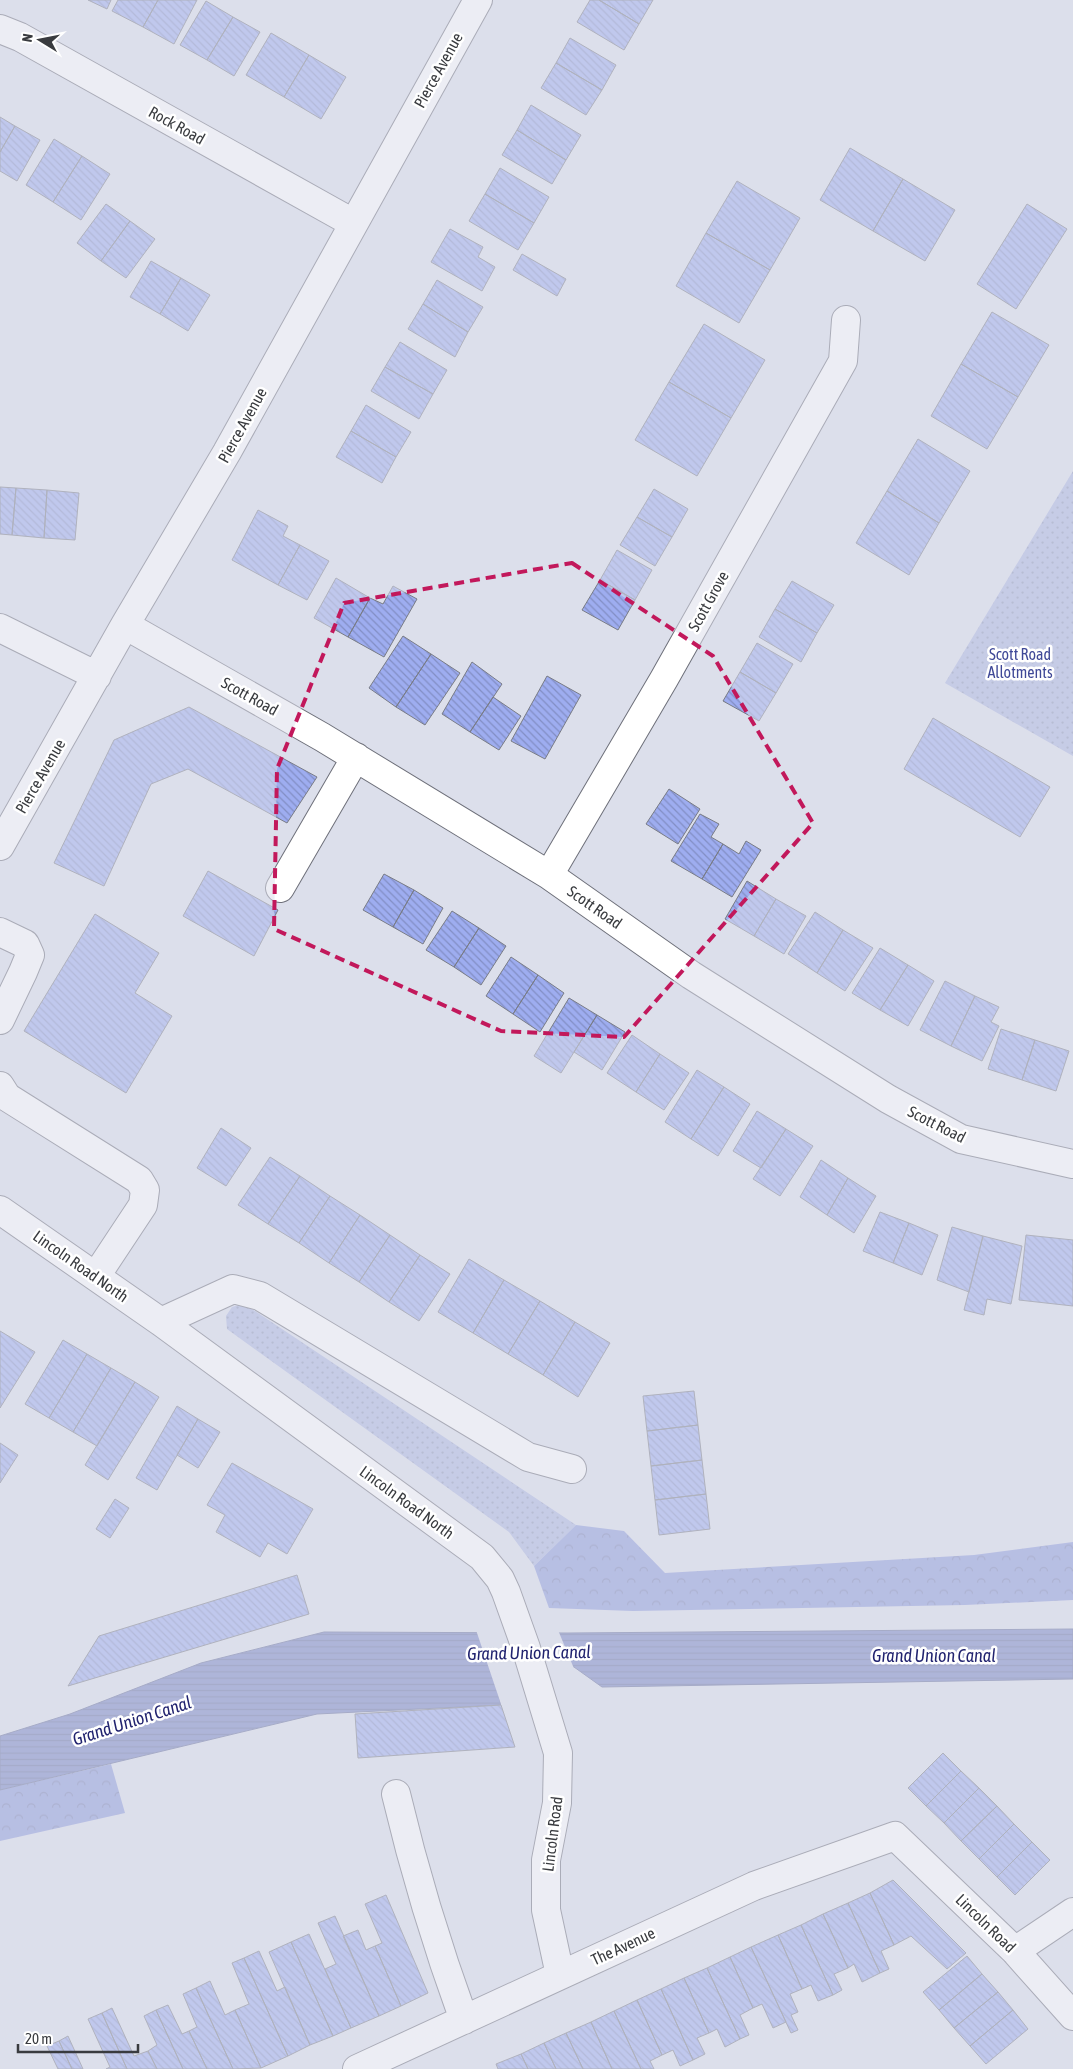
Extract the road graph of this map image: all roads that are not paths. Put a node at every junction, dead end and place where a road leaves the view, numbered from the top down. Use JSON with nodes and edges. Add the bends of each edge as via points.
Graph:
{"nodes":[{"id":1,"x":478,"y":0,"type":"edge"},
{"id":2,"x":0,"y":29,"type":"edge"},
{"id":3,"x":353,"y":223,"type":"junction"},
{"id":4,"x":846,"y":320,"type":"dead end"},
{"id":5,"x":125,"y":625,"type":"junction"},
{"id":6,"x":0,"y":628,"type":"edge"},
{"id":7,"x":96,"y":676,"type":"junction"},
{"id":8,"x":356,"y":757,"type":"junction"},
{"id":9,"x":0,"y":846,"type":"edge"},
{"id":10,"x":549,"y":874,"type":"junction"},
{"id":11,"x":280,"y":888,"type":"dead end"},
{"id":12,"x":0,"y":932,"type":"edge"},
{"id":13,"x":0,"y":1020,"type":"edge"},
{"id":14,"x":0,"y":1086,"type":"edge"},
{"id":15,"x":1073,"y":1164,"type":"edge"},
{"id":16,"x":0,"y":1210,"type":"edge"},
{"id":17,"x":96,"y":1276,"type":"junction"},
{"id":18,"x":161,"y":1322,"type":"junction"},
{"id":19,"x":572,"y":1469,"type":"dead end"},
{"id":20,"x":558,"y":1752,"type":"joint"},
{"id":21,"x":396,"y":1794,"type":"dead end"},
{"id":22,"x":895,"y":1836,"type":"joint"},
{"id":23,"x":1073,"y":1912,"type":"edge"},
{"id":24,"x":1015,"y":1951,"type":"junction"},
{"id":25,"x":560,"y":1975,"type":"junction"},
{"id":26,"x":1073,"y":2016,"type":"edge"},
{"id":27,"x":464,"y":2020,"type":"junction"},
{"id":28,"x":357,"y":2069,"type":"edge"}],
"edges":[{"from":1,"to":3,"type":"street","name":"Pierce Avenue"},
{"from":2,"to":3,"type":"street","name":"Rock Road","via":[[20,37]]},
{"from":3,"to":5,"type":"street","name":"Pierce Avenue","via":[[227,452]]},
{"from":4,"to":10,"type":"street","name":"Scott Grove","via":[[843,361],[664,679]]},
{"from":5,"to":7,"type":"street","name":"Pierce Avenue"},
{"from":5,"to":8,"type":"street","name":"Scott Road"},
{"from":6,"to":7,"type":"street"},
{"from":7,"to":9,"type":"street","name":"Pierce Avenue"},
{"from":8,"to":10,"type":"street","name":"Scott Road"},
{"from":8,"to":11,"type":"street"},
{"from":10,"to":15,"type":"street","name":"Scott Road","via":[[691,975],[896,1103],[961,1139]]},
{"from":12,"to":13,"type":"street","via":[[25,944],[30,955]]},
{"from":14,"to":17,"type":"street","via":[[7,1097],[139,1180],[145,1190],[143,1205]]},
{"from":16,"to":17,"type":"street","name":"Lincoln Road North"},
{"from":17,"to":18,"type":"street","name":"Lincoln Road North"},
{"from":18,"to":19,"type":"street","via":[[233,1289],[260,1296],[528,1458]]},
{"from":18,"to":20,"type":"street","name":"Lincoln Road North","via":[[482,1557],[500,1579],[526,1648]]},
{"from":20,"to":25,"type":"street","name":"Lincoln Road","via":[[557,1803],[546,1860],[546,1910]]},
{"from":21,"to":27,"type":"street","via":[[448,1978]]},
{"from":22,"to":24,"type":"street","name":"Lincoln Road"},
{"from":22,"to":25,"type":"street","name":"The Avenue","via":[[754,1886]]},
{"from":23,"to":24,"type":"street"},
{"from":24,"to":26,"type":"street","name":"Lincoln Road"},
{"from":25,"to":27,"type":"street","name":"The Avenue"},
{"from":27,"to":28,"type":"street","name":"The Avenue"}]}
